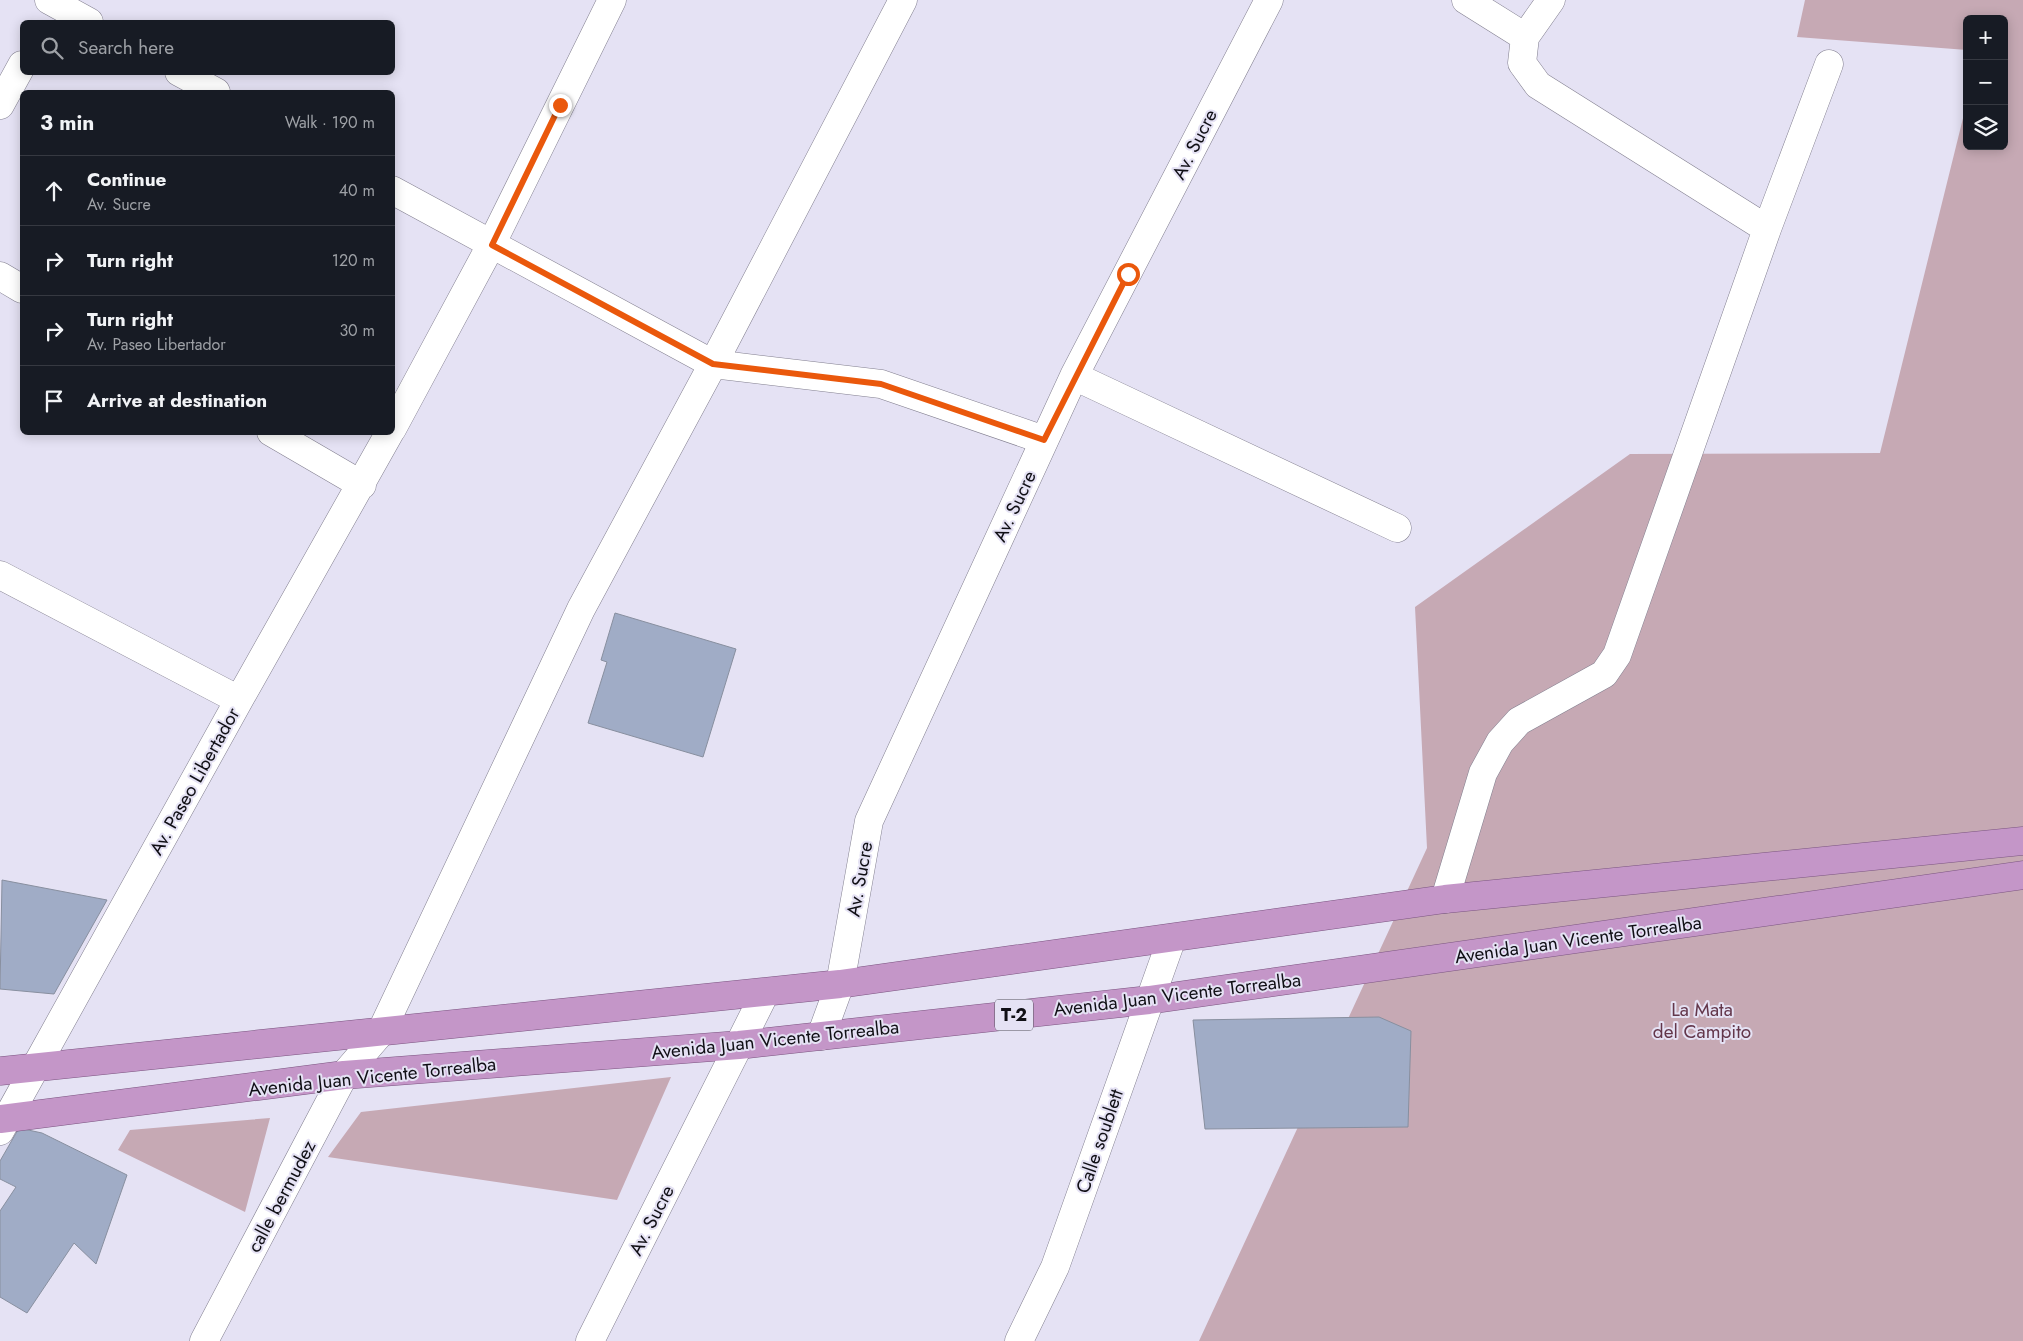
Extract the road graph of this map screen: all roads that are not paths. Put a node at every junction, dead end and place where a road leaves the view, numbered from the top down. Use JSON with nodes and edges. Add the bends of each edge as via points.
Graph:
{"nodes":[{"id":1,"x":612,"y":0,"type":"edge"},
{"id":2,"x":903,"y":0,"type":"edge"},
{"id":3,"x":1269,"y":0,"type":"edge"},
{"id":4,"x":1466,"y":0,"type":"edge"},
{"id":5,"x":1551,"y":0,"type":"edge"},
{"id":6,"x":53,"y":7,"type":"edge"},
{"id":7,"x":84,"y":20,"type":"edge"},
{"id":8,"x":1525,"y":37,"type":"junction"},
{"id":9,"x":1829,"y":64,"type":"dead end"},
{"id":10,"x":20,"y":69,"type":"edge"},
{"id":11,"x":185,"y":75,"type":"edge"},
{"id":12,"x":212,"y":90,"type":"edge"},
{"id":13,"x":0,"y":105,"type":"edge"},
{"id":14,"x":395,"y":192,"type":"edge"},
{"id":15,"x":1768,"y":229,"type":"junction"},
{"id":16,"x":492,"y":245,"type":"junction"},
{"id":17,"x":0,"y":276,"type":"edge"},
{"id":18,"x":20,"y":288,"type":"edge"},
{"id":19,"x":713,"y":364,"type":"junction"},
{"id":20,"x":1074,"y":376,"type":"junction"},
{"id":21,"x":395,"y":423,"type":"edge"},
{"id":22,"x":276,"y":435,"type":"edge"},
{"id":23,"x":388,"y":435,"type":"edge"},
{"id":24,"x":1044,"y":440,"type":"junction"},
{"id":25,"x":362,"y":485,"type":"junction"},
{"id":26,"x":1396,"y":528,"type":"dead end"},
{"id":27,"x":0,"y":575,"type":"edge"},
{"id":28,"x":239,"y":700,"type":"junction"},
{"id":29,"x":2023,"y":841,"type":"edge"},
{"id":30,"x":2023,"y":875,"type":"edge"},
{"id":31,"x":1445,"y":899,"type":"junction"},
{"id":32,"x":1172,"y":938,"type":"junction"},
{"id":33,"x":840,"y":984,"type":"junction"},
{"id":34,"x":765,"y":992,"type":"junction"},
{"id":35,"x":1149,"y":1000,"type":"junction"},
{"id":36,"x":381,"y":1032,"type":"junction"},
{"id":37,"x":821,"y":1036,"type":"junction"},
{"id":38,"x":739,"y":1045,"type":"junction"},
{"id":39,"x":35,"y":1068,"type":"junction"},
{"id":40,"x":0,"y":1071,"type":"edge"},
{"id":41,"x":344,"y":1075,"type":"junction"},
{"id":42,"x":2,"y":1123,"type":"edge"},
{"id":43,"x":204,"y":1341,"type":"edge"},
{"id":44,"x":590,"y":1341,"type":"edge"},
{"id":45,"x":1019,"y":1341,"type":"edge"}],
"edges":[{"from":1,"to":16,"type":"street"},
{"from":2,"to":19,"type":"street","name":"calle bermudez"},
{"from":3,"to":20,"type":"street","name":"Av. Sucre"},
{"from":4,"to":8,"type":"street"},
{"from":5,"to":8,"type":"street"},
{"from":6,"to":7,"type":"street"},
{"from":8,"to":15,"type":"street","via":[[1522,63],[1538,85]]},
{"from":9,"to":15,"type":"street"},
{"from":10,"to":13,"type":"street"},
{"from":11,"to":12,"type":"street"},
{"from":14,"to":16,"type":"street"},
{"from":15,"to":31,"type":"street","via":[[1617,654],[1604,674],[1519,721],[1500,742],[1484,773]]},
{"from":16,"to":19,"type":"street"},
{"from":16,"to":21,"type":"street"},
{"from":17,"to":18,"type":"street"},
{"from":19,"to":24,"type":"street","via":[[881,384]]},
{"from":19,"to":36,"type":"street","name":"calle bermudez","via":[[581,609]]},
{"from":20,"to":24,"type":"street","name":"Av. Sucre"},
{"from":20,"to":26,"type":"street"},
{"from":22,"to":25,"type":"street"},
{"from":23,"to":25,"type":"street","name":"Av. Paseo Libertador"},
{"from":24,"to":33,"type":"street","name":"Av. Sucre","via":[[869,821]]},
{"from":25,"to":28,"type":"street","name":"Av. Paseo Libertador"},
{"from":27,"to":28,"type":"street"},
{"from":28,"to":39,"type":"street","name":"Av. Paseo Libertador"},
{"from":29,"to":31,"type":"highway"},
{"from":30,"to":35,"type":"highway","name":"Avenida Juan Vicente Torrealba","number":"T-2"},
{"from":31,"to":32,"type":"highway"},
{"from":32,"to":33,"type":"highway"},
{"from":32,"to":35,"type":"street","name":"Calle soublett"},
{"from":33,"to":34,"type":"highway"},
{"from":33,"to":37,"type":"street","name":"Av. Sucre"},
{"from":34,"to":36,"type":"highway"},
{"from":34,"to":38,"type":"street","name":"Av. Sucre"},
{"from":35,"to":37,"type":"highway","name":"Avenida Juan Vicente Torrealba","number":"T-2"},
{"from":35,"to":45,"type":"street","name":"Calle soublett","via":[[1055,1267]]},
{"from":36,"to":39,"type":"highway"},
{"from":36,"to":41,"type":"street","name":"calle bermudez"},
{"from":37,"to":38,"type":"highway","name":"Avenida Juan Vicente Torrealba","number":"T-2"},
{"from":38,"to":41,"type":"highway","name":"Avenida Juan Vicente Torrealba","number":"T-2"},
{"from":38,"to":44,"type":"street","name":"Av. Sucre"},
{"from":39,"to":40,"type":"highway"},
{"from":39,"to":42,"type":"street","name":"Av. Paseo Libertador"},
{"from":41,"to":42,"type":"highway","name":"Avenida Juan Vicente Torrealba","number":"T-2"},
{"from":41,"to":43,"type":"street","name":"calle bermudez"}]}
